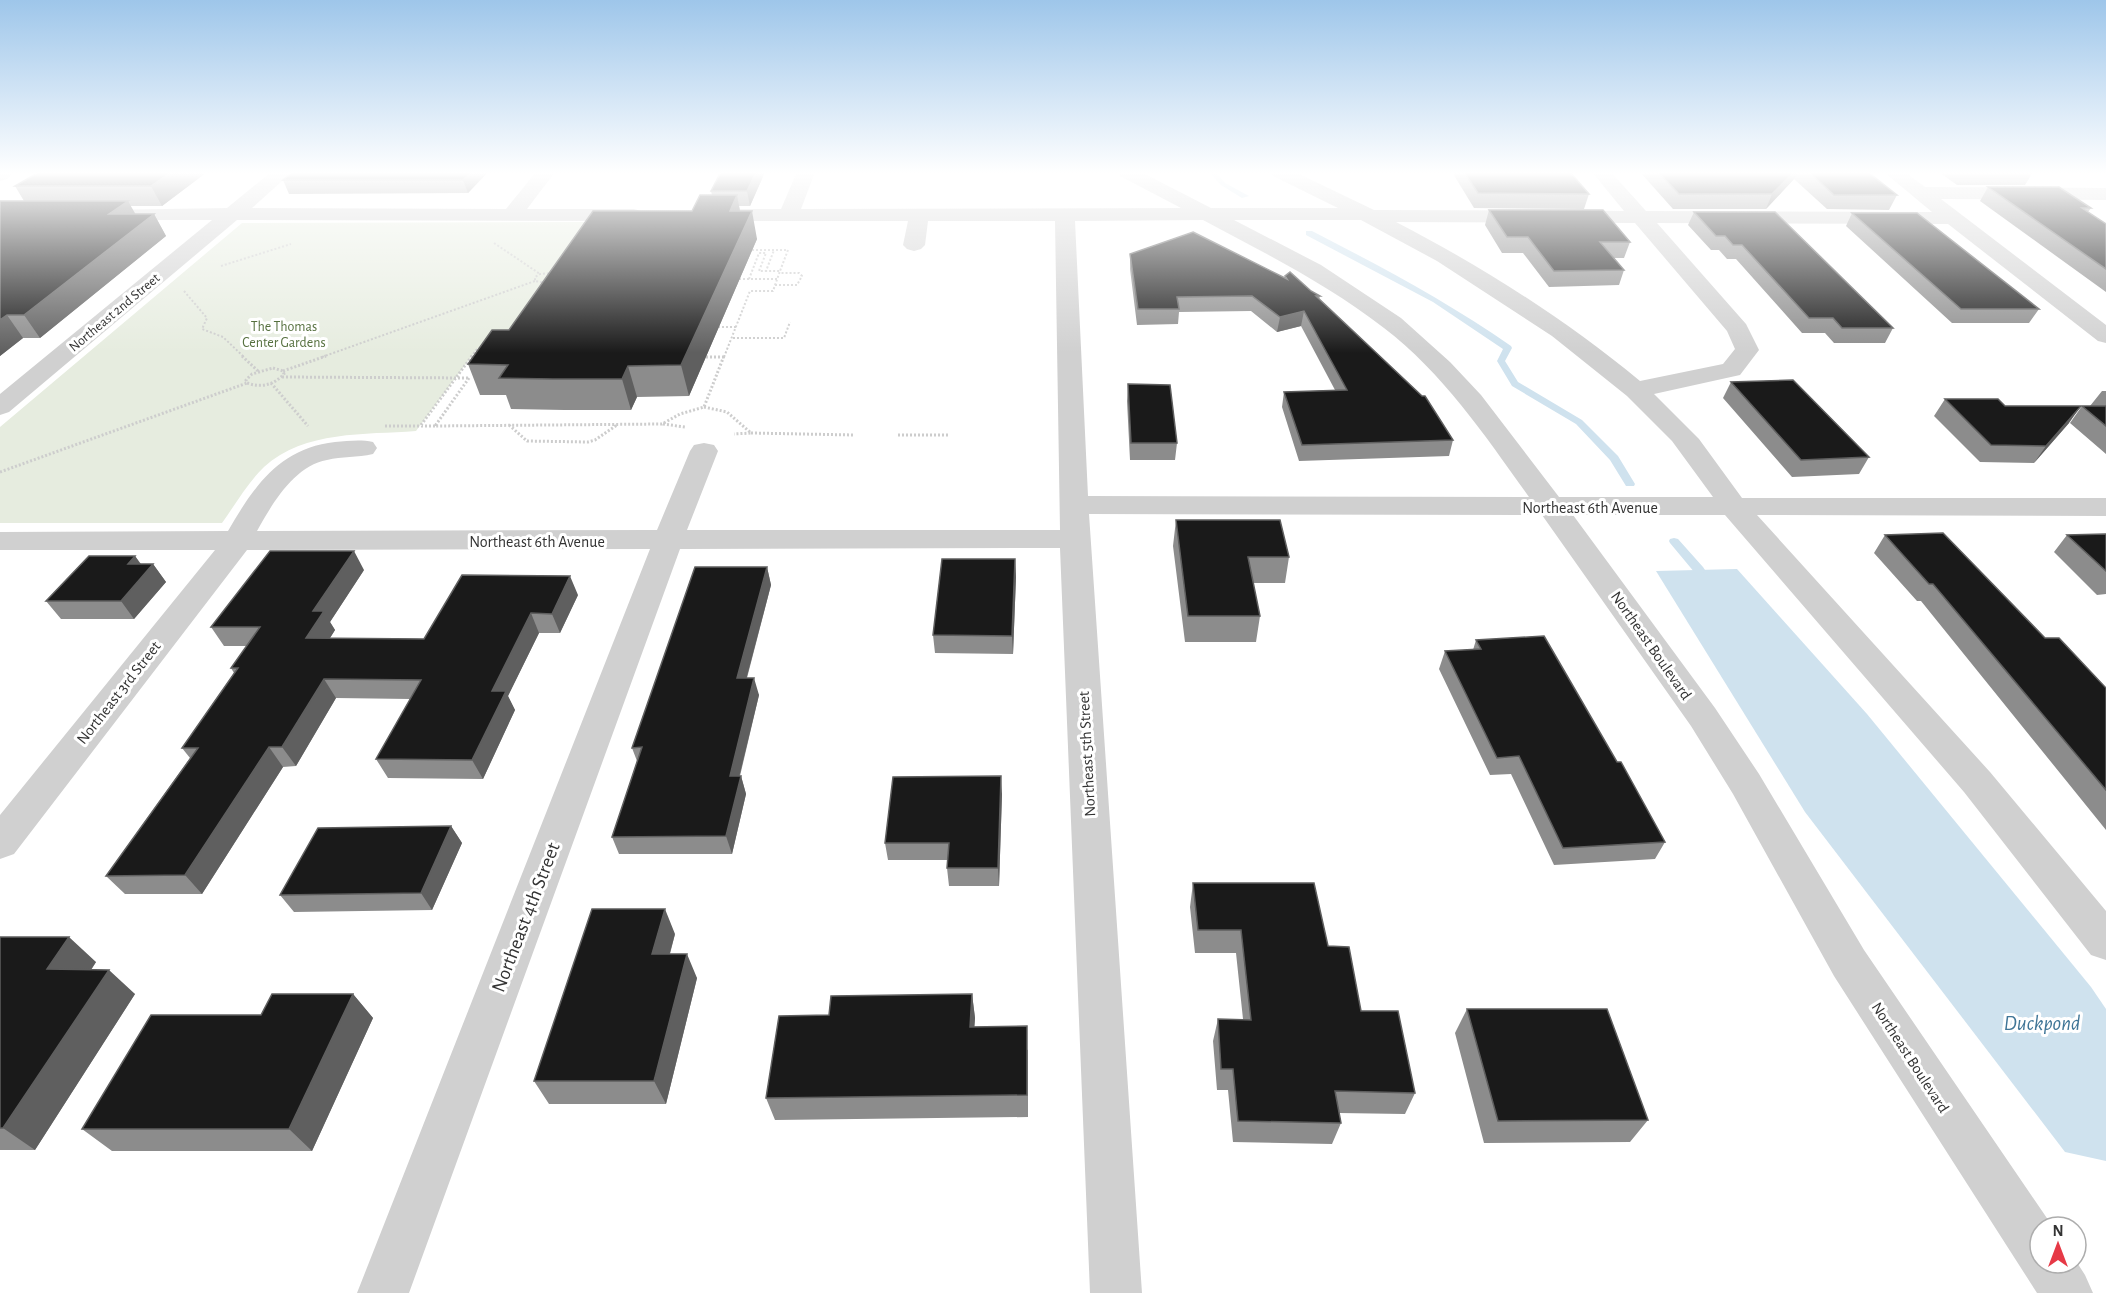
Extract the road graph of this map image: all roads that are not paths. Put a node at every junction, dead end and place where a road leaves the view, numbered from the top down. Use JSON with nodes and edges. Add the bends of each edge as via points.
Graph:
{"nodes":[{"id":1,"x":210,"y":232,"type":"edge"},
{"id":2,"x":916,"y":232,"type":"edge"},
{"id":3,"x":1066,"y":232,"type":"edge"},
{"id":4,"x":1239,"y":232,"type":"edge"},
{"id":5,"x":1399,"y":232,"type":"edge"},
{"id":6,"x":1654,"y":232,"type":"edge"},
{"id":7,"x":1971,"y":232,"type":"edge"},
{"id":8,"x":914,"y":245,"type":"dead end"},
{"id":9,"x":2106,"y":336,"type":"edge"},
{"id":10,"x":1635,"y":390,"type":"junction"},
{"id":11,"x":0,"y":407,"type":"edge"},
{"id":12,"x":363,"y":448,"type":"dead end"},
{"id":13,"x":704,"y":451,"type":"dead end"},
{"id":14,"x":1733,"y":506,"type":"junction"},
{"id":15,"x":1552,"y":507,"type":"junction"},
{"id":16,"x":2106,"y":507,"type":"edge"},
{"id":17,"x":1075,"y":522,"type":"junction"},
{"id":18,"x":0,"y":541,"type":"edge"},
{"id":19,"x":668,"y":541,"type":"junction"},
{"id":20,"x":237,"y":542,"type":"junction"},
{"id":21,"x":0,"y":843,"type":"edge"},
{"id":22,"x":2106,"y":942,"type":"edge"},
{"id":23,"x":2028,"y":1235,"type":"edge"},
{"id":24,"x":2055,"y":1275,"type":"edge"},
{"id":25,"x":383,"y":1293,"type":"edge"},
{"id":26,"x":1116,"y":1293,"type":"edge"},
{"id":27,"x":2067,"y":1293,"type":"edge"}],
"edges":[{"from":1,"to":11,"type":"street","name":"Northeast 2nd Street"},
{"from":2,"to":8,"type":"street"},
{"from":3,"to":17,"type":"street","name":"Northeast 5th Street"},
{"from":4,"to":15,"type":"street","name":"Northeast Boulevard","via":[[1313,270],[1393,323],[1472,400]]},
{"from":5,"to":10,"type":"street","via":[[1486,280],[1555,326]]},
{"from":6,"to":10,"type":"street","via":[[1738,330],[1747,350],[1731,370]]},
{"from":7,"to":9,"type":"street"},
{"from":10,"to":14,"type":"street","via":[[1672,425]]},
{"from":12,"to":20,"type":"street","name":"Northeast 3rd Street","via":[[327,451],[303,459],[264,497]]},
{"from":13,"to":19,"type":"street","name":"Northeast 4th Street"},
{"from":14,"to":15,"type":"street","name":"Northeast 6th Avenue"},
{"from":14,"to":16,"type":"street","name":"Northeast 6th Avenue"},
{"from":14,"to":22,"type":"street","via":[[1977,782]]},
{"from":15,"to":17,"type":"street","name":"Northeast 6th Avenue"},
{"from":15,"to":23,"type":"street","name":"Northeast Boulevard","via":[[1703,717],[1849,963]]},
{"from":17,"to":19,"type":"street","name":"Northeast 6th Avenue"},
{"from":17,"to":26,"type":"street","name":"Northeast 5th Street"},
{"from":18,"to":20,"type":"street","name":"Northeast 6th Avenue"},
{"from":19,"to":20,"type":"street","name":"Northeast 6th Avenue"},
{"from":19,"to":25,"type":"street","name":"Northeast 4th Street"},
{"from":20,"to":21,"type":"street","name":"Northeast 3rd Street"},
{"from":24,"to":27,"type":"street"}]}
